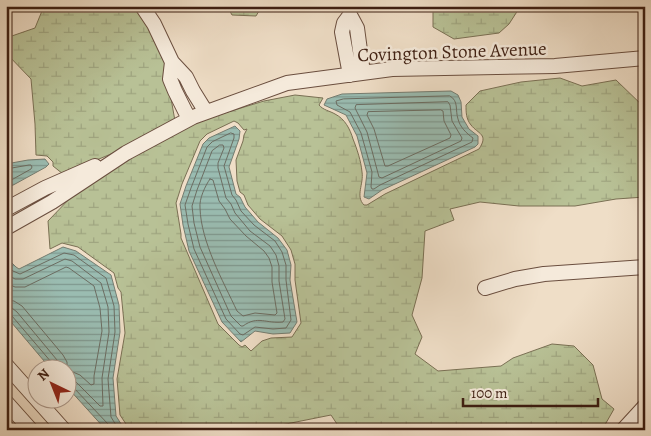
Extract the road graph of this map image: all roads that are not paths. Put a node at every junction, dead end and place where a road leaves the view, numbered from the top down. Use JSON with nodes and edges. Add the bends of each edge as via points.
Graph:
{"nodes":[{"id":1,"x":142,"y":6,"type":"edge"},
{"id":2,"x":350,"y":10,"type":"edge"},
{"id":3,"x":645,"y":58,"type":"edge"},
{"id":4,"x":172,"y":62,"type":"junction"},
{"id":5,"x":356,"y":74,"type":"junction"},
{"id":6,"x":206,"y":112,"type":"junction"},
{"id":7,"x":188,"y":119,"type":"junction"},
{"id":8,"x":126,"y":153,"type":"junction"},
{"id":9,"x":6,"y":209,"type":"edge"},
{"id":10,"x":6,"y":228,"type":"edge"},
{"id":11,"x":645,"y":268,"type":"edge"},
{"id":12,"x":485,"y":288,"type":"dead end"},
{"id":13,"x":6,"y":365,"type":"edge"},
{"id":14,"x":6,"y":402,"type":"edge"},
{"id":15,"x":645,"y":406,"type":"edge"},
{"id":16,"x":31,"y":430,"type":"edge"},
{"id":17,"x":64,"y":430,"type":"edge"},
{"id":18,"x":623,"y":430,"type":"edge"}],
"edges":[{"from":1,"to":4,"type":"street"},
{"from":2,"to":5,"type":"street","via":[[356,28]]},
{"from":3,"to":5,"type":"street","name":"Covington Stone Avenue","via":[[555,66],[392,69]]},
{"from":4,"to":6,"type":"street","via":[[186,77]]},
{"from":4,"to":7,"type":"street","via":[[170,78]]},
{"from":5,"to":6,"type":"street","name":"Covington Stone Avenue","via":[[287,83]]},
{"from":6,"to":7,"type":"street","name":"Covington Stone Avenue"},
{"from":7,"to":8,"type":"street","name":"Covington Stone Avenue"},
{"from":8,"to":9,"type":"street","name":"Covington Stone Avenue","via":[[45,188]]},
{"from":8,"to":10,"type":"street","name":"Covington Stone Avenue"},
{"from":11,"to":12,"type":"street","via":[[544,274]]},
{"from":13,"to":17,"type":"street"},
{"from":14,"to":16,"type":"street"},
{"from":15,"to":18,"type":"street"}]}
